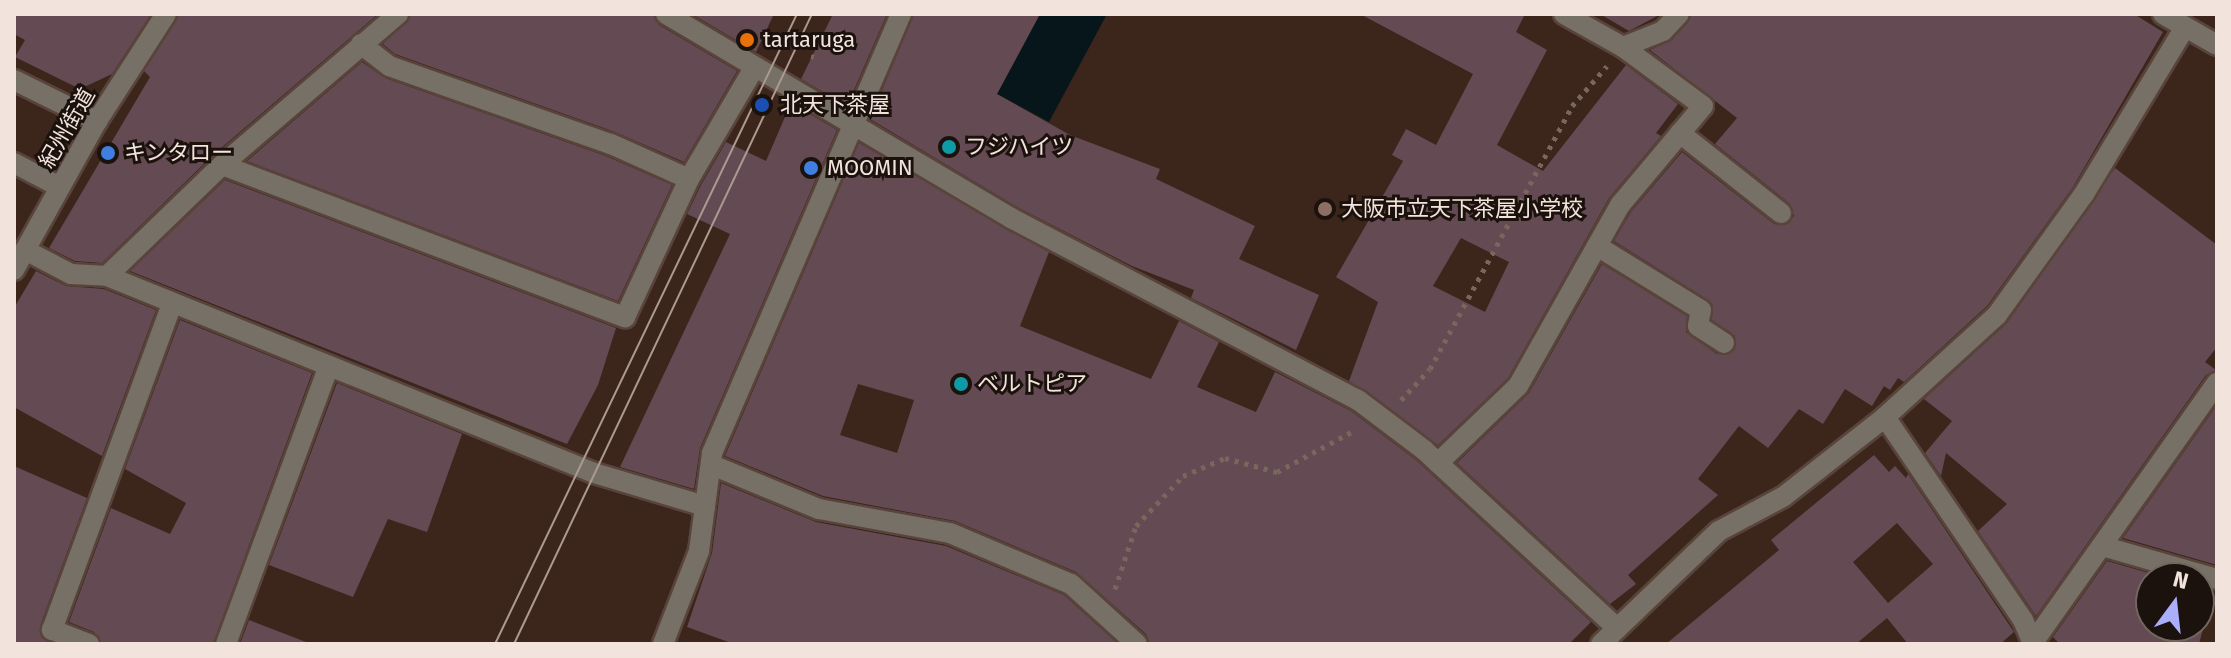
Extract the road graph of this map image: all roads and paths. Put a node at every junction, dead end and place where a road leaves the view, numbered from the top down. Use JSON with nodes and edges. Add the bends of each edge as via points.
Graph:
{"nodes":[{"id":1,"x":166,"y":14,"type":"edge"},
{"id":2,"x":398,"y":14,"type":"edge"},
{"id":3,"x":666,"y":14,"type":"edge"},
{"id":4,"x":901,"y":14,"type":"edge"},
{"id":5,"x":1564,"y":14,"type":"edge"},
{"id":6,"x":1679,"y":14,"type":"edge"},
{"id":7,"x":2163,"y":14,"type":"edge"},
{"id":8,"x":2185,"y":27,"type":"junction"},
{"id":9,"x":2216,"y":43,"type":"edge"},
{"id":10,"x":361,"y":44,"type":"junction"},
{"id":11,"x":1623,"y":47,"type":"junction"},
{"id":12,"x":754,"y":68,"type":"junction"},
{"id":13,"x":14,"y":80,"type":"edge"},
{"id":14,"x":97,"y":121,"type":"junction"},
{"id":15,"x":851,"y":127,"type":"junction"},
{"id":16,"x":1680,"y":133,"type":"junction"},
{"id":17,"x":14,"y":163,"type":"edge"},
{"id":18,"x":222,"y":165,"type":"junction"},
{"id":19,"x":689,"y":179,"type":"junction"},
{"id":20,"x":60,"y":187,"type":"junction"},
{"id":21,"x":1781,"y":213,"type":"dead end"},
{"id":22,"x":1597,"y":246,"type":"junction"},
{"id":23,"x":25,"y":250,"type":"junction"},
{"id":24,"x":14,"y":270,"type":"edge"},
{"id":25,"x":107,"y":276,"type":"junction"},
{"id":26,"x":171,"y":306,"type":"junction"},
{"id":27,"x":1724,"y":343,"type":"dead end"},
{"id":28,"x":329,"y":366,"type":"junction"},
{"id":29,"x":2217,"y":383,"type":"edge"},
{"id":30,"x":1380,"y":417,"type":"junction"},
{"id":31,"x":1885,"y":417,"type":"junction"},
{"id":32,"x":1438,"y":463,"type":"junction"},
{"id":33,"x":712,"y":465,"type":"junction"},
{"id":34,"x":705,"y":506,"type":"junction"},
{"id":35,"x":2102,"y":546,"type":"junction"},
{"id":36,"x":2217,"y":579,"type":"edge"},
{"id":37,"x":1107,"y":614,"type":"junction"},
{"id":38,"x":1617,"y":628,"type":"junction"},
{"id":39,"x":670,"y":642,"type":"edge"},
{"id":40,"x":89,"y":644,"type":"edge"},
{"id":41,"x":226,"y":644,"type":"edge"},
{"id":42,"x":1137,"y":644,"type":"edge"},
{"id":43,"x":1601,"y":644,"type":"edge"},
{"id":44,"x":2032,"y":644,"type":"edge"}],
"edges":[{"from":1,"to":14,"type":"street","name":"紀州街道"},
{"from":2,"to":10,"type":"street"},
{"from":3,"to":12,"type":"street"},
{"from":4,"to":15,"type":"street"},
{"from":5,"to":11,"type":"street"},
{"from":6,"to":11,"type":"street","via":[[1663,31]]},
{"from":7,"to":8,"type":"street"},
{"from":8,"to":9,"type":"street"},
{"from":8,"to":31,"type":"street","via":[[2084,194],[1997,315]]},
{"from":10,"to":18,"type":"street"},
{"from":10,"to":19,"type":"street","via":[[389,66],[611,144]]},
{"from":11,"to":16,"type":"street","via":[[1703,106]]},
{"from":11,"to":30,"type":"path","via":[[1572,106],[1430,369]]},
{"from":12,"to":15,"type":"street"},
{"from":12,"to":19,"type":"street"},
{"from":13,"to":14,"type":"street"},
{"from":14,"to":20,"type":"street","name":"紀州街道"},
{"from":15,"to":30,"type":"street","via":[[1011,218],[1358,400]]},
{"from":15,"to":33,"type":"street","via":[[712,453]]},
{"from":16,"to":21,"type":"street"},
{"from":16,"to":22,"type":"street","via":[[1620,205]]},
{"from":17,"to":20,"type":"street"},
{"from":18,"to":19,"type":"street","via":[[625,317]]},
{"from":18,"to":25,"type":"street"},
{"from":20,"to":23,"type":"street","name":"紀州街道"},
{"from":22,"to":27,"type":"street","via":[[1701,310],[1698,326]]},
{"from":22,"to":32,"type":"street","via":[[1518,386]]},
{"from":23,"to":24,"type":"street","name":"紀州街道"},
{"from":23,"to":25,"type":"street","via":[[71,274]]},
{"from":25,"to":26,"type":"street"},
{"from":26,"to":28,"type":"street"},
{"from":26,"to":40,"type":"street","via":[[52,630]]},
{"from":28,"to":34,"type":"street","via":[[594,473]]},
{"from":28,"to":41,"type":"street"},
{"from":29,"to":35,"type":"street"},
{"from":30,"to":32,"type":"street"},
{"from":30,"to":37,"type":"path","via":[[1277,472],[1225,458],[1183,476],[1136,526]]},
{"from":31,"to":38,"type":"street","via":[[1783,497],[1719,531]]},
{"from":31,"to":44,"type":"street","via":[[2023,620]]},
{"from":32,"to":38,"type":"street"},
{"from":33,"to":34,"type":"street"},
{"from":33,"to":37,"type":"street","via":[[819,509],[950,533],[1071,584]]},
{"from":34,"to":39,"type":"street","via":[[699,551]]},
{"from":35,"to":36,"type":"street"},
{"from":35,"to":44,"type":"street"},
{"from":37,"to":42,"type":"street"},
{"from":38,"to":43,"type":"street"}]}
